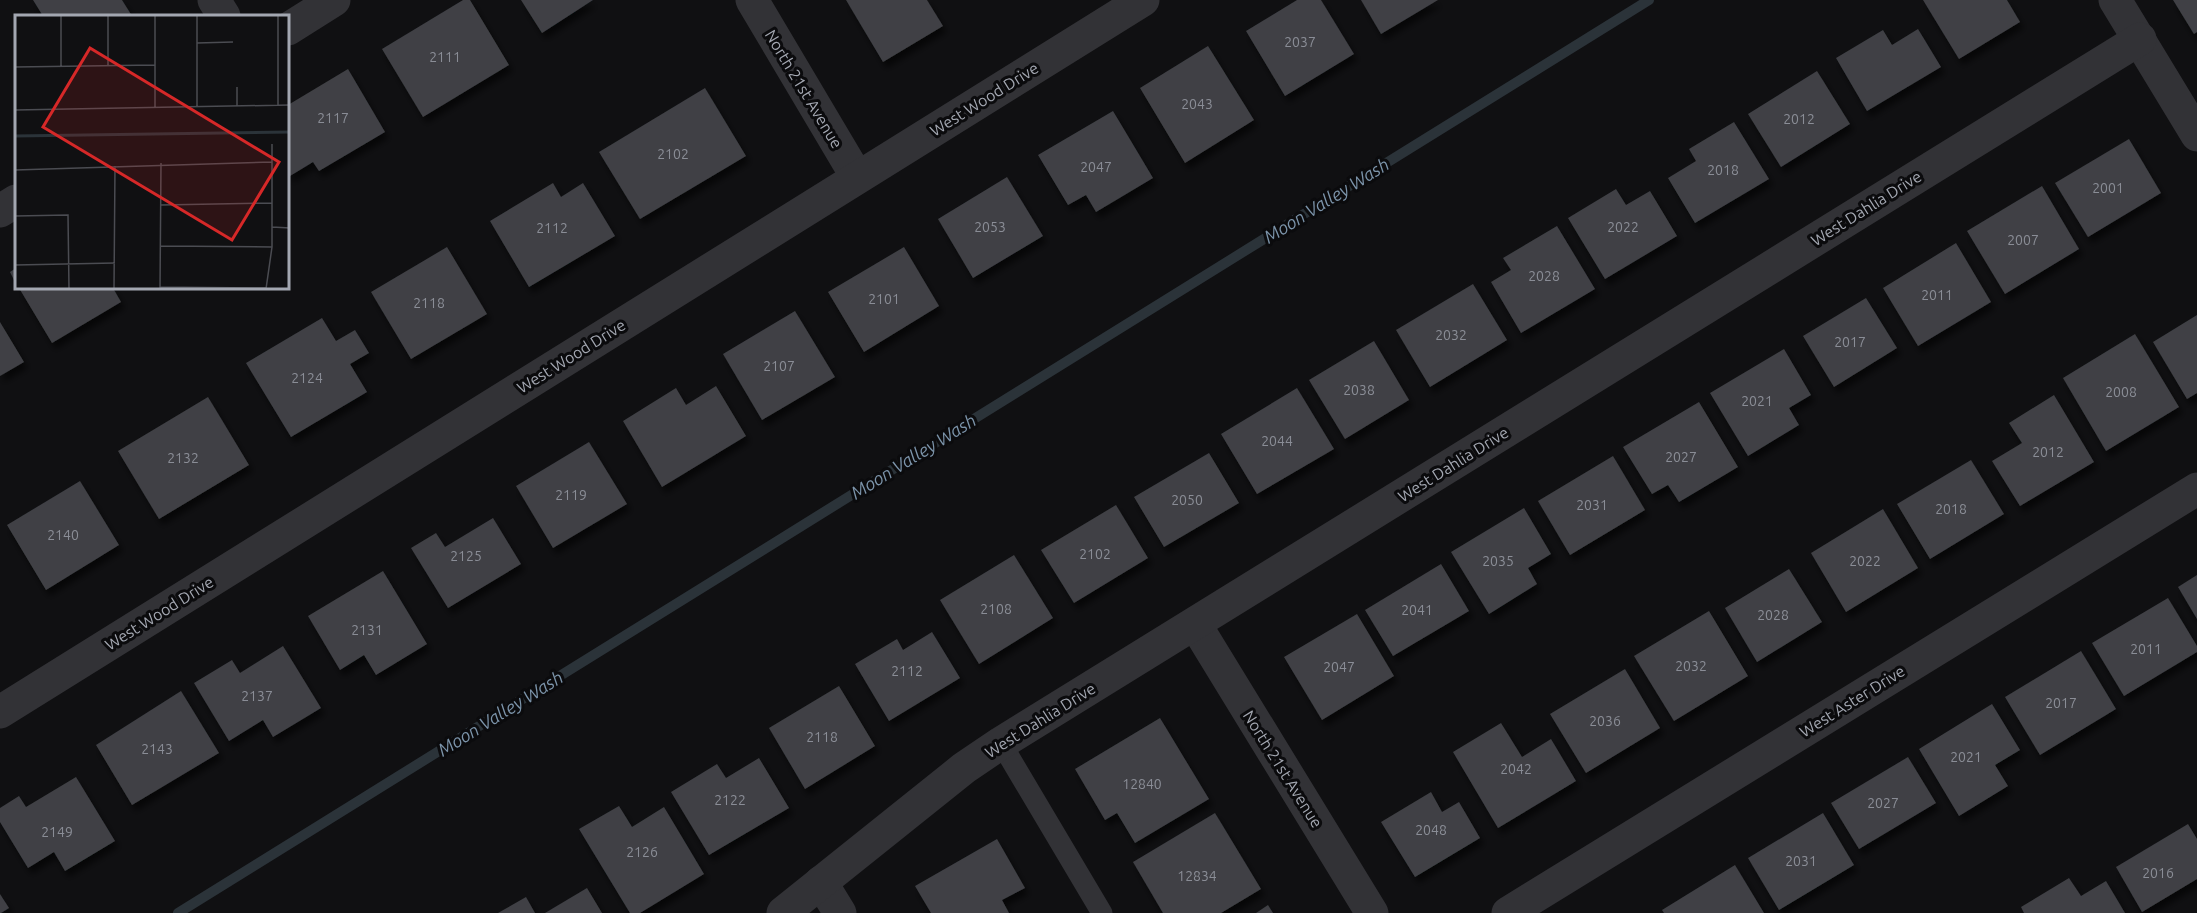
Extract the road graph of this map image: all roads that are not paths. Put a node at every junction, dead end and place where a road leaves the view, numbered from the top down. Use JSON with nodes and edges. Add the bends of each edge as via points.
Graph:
{"nodes":[{"id":1,"x":214,"y":0,"type":"edge"},
{"id":2,"x":334,"y":0,"type":"edge"},
{"id":3,"x":752,"y":0,"type":"edge"},
{"id":4,"x":1143,"y":0,"type":"edge"},
{"id":5,"x":2115,"y":0,"type":"edge"},
{"id":6,"x":223,"y":15,"type":"edge"},
{"id":7,"x":290,"y":28,"type":"edge"},
{"id":8,"x":2140,"y":39,"type":"junction"},
{"id":9,"x":2197,"y":135,"type":"edge"},
{"id":10,"x":857,"y":177,"type":"junction"},
{"id":11,"x":15,"y":202,"type":"edge"},
{"id":12,"x":0,"y":211,"type":"edge"},
{"id":13,"x":2197,"y":489,"type":"edge"},
{"id":14,"x":1195,"y":624,"type":"junction"},
{"id":15,"x":0,"y":712,"type":"edge"},
{"id":16,"x":1001,"y":743,"type":"junction"},
{"id":17,"x":821,"y":882,"type":"junction"},
{"id":18,"x":783,"y":913,"type":"edge"},
{"id":19,"x":840,"y":913,"type":"edge"},
{"id":20,"x":1102,"y":913,"type":"edge"},
{"id":21,"x":1372,"y":913,"type":"edge"},
{"id":22,"x":1508,"y":913,"type":"edge"}],
"edges":[{"from":1,"to":6,"type":"street"},
{"from":2,"to":7,"type":"street"},
{"from":3,"to":10,"type":"street","name":"North 21st Avenue"},
{"from":4,"to":10,"type":"street","name":"West Wood Drive"},
{"from":5,"to":8,"type":"street"},
{"from":8,"to":9,"type":"street"},
{"from":8,"to":14,"type":"street","name":"West Dahlia Drive"},
{"from":10,"to":15,"type":"street","name":"West Wood Drive"},
{"from":11,"to":12,"type":"street"},
{"from":13,"to":22,"type":"street","name":"West Aster Drive"},
{"from":14,"to":16,"type":"street","name":"West Dahlia Drive"},
{"from":14,"to":21,"type":"street","name":"North 21st Avenue"},
{"from":16,"to":17,"type":"street","name":"West Dahlia Drive"},
{"from":16,"to":20,"type":"lane"},
{"from":17,"to":18,"type":"street","name":"West Dahlia Drive"},
{"from":17,"to":19,"type":"street"}]}
